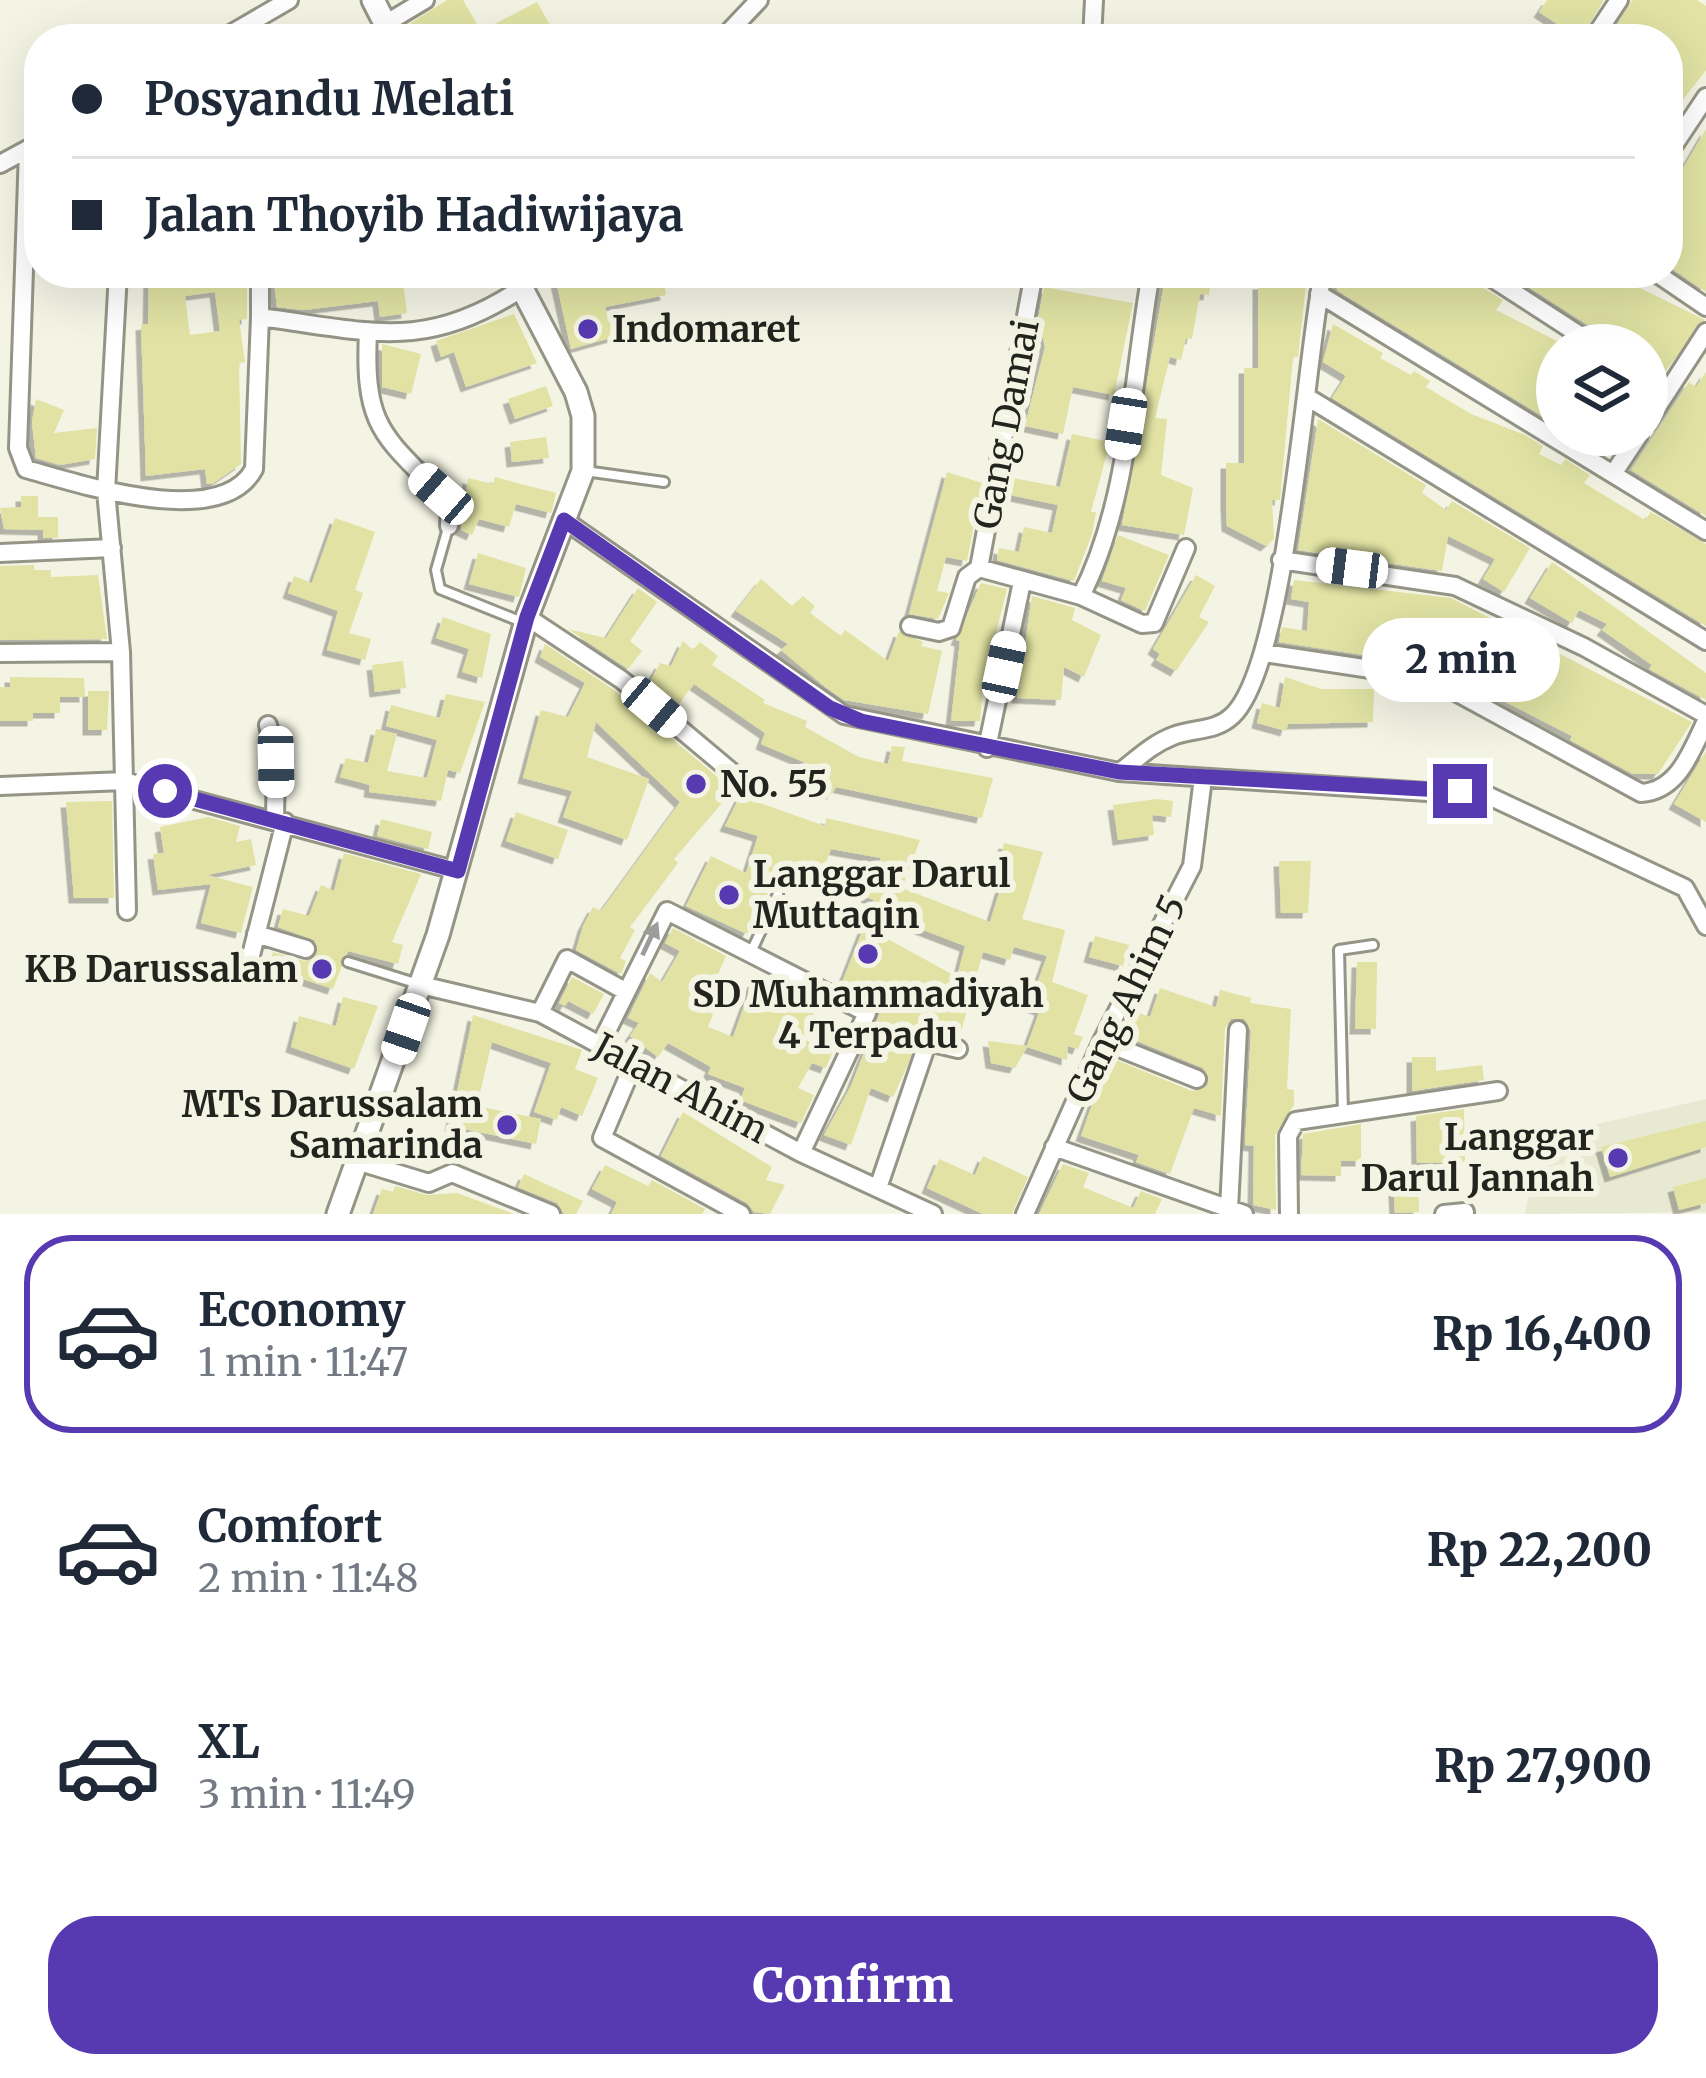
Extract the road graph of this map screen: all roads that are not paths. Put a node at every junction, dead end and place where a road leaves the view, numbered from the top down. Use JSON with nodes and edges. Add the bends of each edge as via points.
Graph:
{"nodes":[{"id":1,"x":289,"y":0,"type":"edge"},
{"id":2,"x":425,"y":0,"type":"edge"},
{"id":3,"x":759,"y":0,"type":"edge"},
{"id":4,"x":248,"y":24,"type":"edge"},
{"id":5,"x":397,"y":24,"type":"edge"},
{"id":6,"x":736,"y":24,"type":"edge"},
{"id":7,"x":1706,"y":97,"type":"edge"},
{"id":8,"x":1683,"y":132,"type":"edge"},
{"id":9,"x":28,"y":288,"type":"edge"},
{"id":10,"x":117,"y":288,"type":"edge"},
{"id":11,"x":260,"y":288,"type":"edge"},
{"id":12,"x":506,"y":288,"type":"edge"},
{"id":13,"x":522,"y":288,"type":"edge"},
{"id":14,"x":1031,"y":288,"type":"edge"},
{"id":15,"x":1149,"y":288,"type":"edge"},
{"id":16,"x":1320,"y":288,"type":"edge"},
{"id":17,"x":1507,"y":288,"type":"edge"},
{"id":18,"x":1678,"y":288,"type":"edge"},
{"id":19,"x":1319,"y":294,"type":"junction"},
{"id":20,"x":1706,"y":307,"type":"edge"},
{"id":21,"x":260,"y":316,"type":"junction"},
{"id":22,"x":1563,"y":324,"type":"edge"},
{"id":23,"x":368,"y":332,"type":"junction"},
{"id":24,"x":1706,"y":332,"type":"edge"},
{"id":25,"x":1668,"y":391,"type":"edge"},
{"id":26,"x":1306,"y":397,"type":"junction"},
{"id":27,"x":1625,"y":456,"type":"edge"},
{"id":28,"x":583,"y":471,"type":"junction"},
{"id":29,"x":1613,"y":474,"type":"junction"},
{"id":30,"x":664,"y":482,"type":"dead end"},
{"id":31,"x":106,"y":491,"type":"junction"},
{"id":32,"x":564,"y":520,"type":"junction"},
{"id":33,"x":449,"y":526,"type":"joint"},
{"id":34,"x":1706,"y":532,"type":"edge"},
{"id":35,"x":112,"y":548,"type":"junction"},
{"id":36,"x":1186,"y":548,"type":"dead end"},
{"id":37,"x":0,"y":553,"type":"edge"},
{"id":38,"x":1281,"y":560,"type":"junction"},
{"id":39,"x":979,"y":568,"type":"junction"},
{"id":40,"x":1022,"y":582,"type":"junction"},
{"id":41,"x":1081,"y":596,"type":"junction"},
{"id":42,"x":526,"y":620,"type":"junction"},
{"id":43,"x":910,"y":626,"type":"dead end"},
{"id":44,"x":1706,"y":640,"type":"edge"},
{"id":45,"x":121,"y":652,"type":"junction"},
{"id":46,"x":0,"y":653,"type":"edge"},
{"id":47,"x":1264,"y":653,"type":"junction"},
{"id":48,"x":1706,"y":718,"type":"edge"},
{"id":49,"x":268,"y":725,"type":"dead end"},
{"id":50,"x":987,"y":748,"type":"junction"},
{"id":51,"x":1700,"y":749,"type":"edge"},
{"id":52,"x":1119,"y":772,"type":"junction"},
{"id":53,"x":1203,"y":778,"type":"junction"},
{"id":54,"x":124,"y":782,"type":"junction"},
{"id":55,"x":0,"y":786,"type":"edge"},
{"id":56,"x":752,"y":789,"type":"dead end"},
{"id":57,"x":280,"y":821,"type":"junction"},
{"id":58,"x":458,"y":871,"type":"junction"},
{"id":59,"x":778,"y":894,"type":"dead end"},
{"id":60,"x":127,"y":910,"type":"dead end"},
{"id":61,"x":1706,"y":926,"type":"edge"},
{"id":62,"x":256,"y":934,"type":"junction"},
{"id":63,"x":1373,"y":945,"type":"dead end"},
{"id":64,"x":306,"y":950,"type":"dead end"},
{"id":65,"x":751,"y":952,"type":"junction"},
{"id":66,"x":348,"y":962,"type":"dead end"},
{"id":67,"x":248,"y":963,"type":"dead end"},
{"id":68,"x":421,"y":985,"type":"junction"},
{"id":69,"x":626,"y":991,"type":"junction"},
{"id":70,"x":540,"y":1013,"type":"junction"},
{"id":71,"x":1238,"y":1030,"type":"dead end"},
{"id":72,"x":1102,"y":1041,"type":"junction"},
{"id":73,"x":601,"y":1045,"type":"junction"},
{"id":74,"x":958,"y":1049,"type":"dead end"},
{"id":75,"x":634,"y":1063,"type":"junction"},
{"id":76,"x":1197,"y":1079,"type":"dead end"},
{"id":77,"x":1498,"y":1091,"type":"dead end"},
{"id":78,"x":1343,"y":1114,"type":"junction"},
{"id":79,"x":1054,"y":1147,"type":"junction"},
{"id":80,"x":801,"y":1153,"type":"junction"},
{"id":81,"x":360,"y":1162,"type":"junction"},
{"id":82,"x":878,"y":1188,"type":"junction"},
{"id":83,"x":1236,"y":1211,"type":"edge"},
{"id":84,"x":1465,"y":1212,"type":"edge"},
{"id":85,"x":338,"y":1214,"type":"edge"},
{"id":86,"x":551,"y":1214,"type":"edge"},
{"id":87,"x":741,"y":1214,"type":"edge"},
{"id":88,"x":933,"y":1214,"type":"edge"},
{"id":89,"x":1024,"y":1214,"type":"edge"},
{"id":90,"x":1289,"y":1214,"type":"edge"},
{"id":91,"x":1444,"y":1214,"type":"edge"}],
"edges":[{"from":1,"to":4,"type":"street"},
{"from":2,"to":5,"type":"street"},
{"from":3,"to":6,"type":"street"},
{"from":7,"to":8,"type":"street"},
{"from":9,"to":31,"type":"street","via":[[20,456],[26,469]]},
{"from":10,"to":31,"type":"street"},
{"from":11,"to":21,"type":"street"},
{"from":12,"to":23,"type":"street","via":[[434,332]]},
{"from":13,"to":28,"type":"street","via":[[576,392]]},
{"from":14,"to":39,"type":"street","name":"Gang Damai"},
{"from":15,"to":41,"type":"street","via":[[1112,514]]},
{"from":16,"to":19,"type":"street"},
{"from":17,"to":22,"type":"street"},
{"from":18,"to":20,"type":"street"},
{"from":19,"to":26,"type":"street"},
{"from":19,"to":29,"type":"street"},
{"from":21,"to":23,"type":"street"},
{"from":21,"to":31,"type":"street","via":[[248,482],[202,499]]},
{"from":23,"to":33,"type":"street","via":[[367,391],[383,436],[450,504]]},
{"from":24,"to":25,"type":"street"},
{"from":26,"to":38,"type":"street"},
{"from":26,"to":44,"type":"street"},
{"from":27,"to":29,"type":"street"},
{"from":28,"to":30,"type":"lane"},
{"from":28,"to":32,"type":"street"},
{"from":29,"to":34,"type":"street"},
{"from":31,"to":35,"type":"street"},
{"from":32,"to":42,"type":"street"},
{"from":32,"to":50,"type":"street","via":[[830,708]]},
{"from":33,"to":42,"type":"lane","via":[[436,570],[440,589]]},
{"from":35,"to":37,"type":"street"},
{"from":35,"to":45,"type":"street"},
{"from":36,"to":41,"type":"street","name":"Gang Damai","via":[[1154,623]]},
{"from":38,"to":47,"type":"street"},
{"from":38,"to":48,"type":"street","via":[[1455,586],[1584,647]]},
{"from":39,"to":40,"type":"street","name":"Gang Damai"},
{"from":39,"to":43,"type":"street","via":[[967,577],[951,628]]},
{"from":40,"to":41,"type":"street","name":"Gang Damai"},
{"from":40,"to":50,"type":"street"},
{"from":42,"to":56,"type":"street","via":[[622,680]]},
{"from":42,"to":58,"type":"street"},
{"from":45,"to":46,"type":"street"},
{"from":45,"to":54,"type":"street"},
{"from":47,"to":51,"type":"street","via":[[1430,678],[1641,793],[1666,787]]},
{"from":47,"to":52,"type":"street","via":[[1249,697],[1231,718],[1156,744]]},
{"from":48,"to":51,"type":"street"},
{"from":49,"to":57,"type":"street"},
{"from":50,"to":52,"type":"street"},
{"from":52,"to":53,"type":"street"},
{"from":53,"to":61,"type":"street","via":[[1489,796],[1684,888]]},
{"from":53,"to":72,"type":"street","name":"Gang Ahim 5","via":[[1192,866]]},
{"from":54,"to":55,"type":"street"},
{"from":54,"to":57,"type":"street"},
{"from":54,"to":60,"type":"street"},
{"from":57,"to":58,"type":"street"},
{"from":57,"to":62,"type":"street"},
{"from":58,"to":68,"type":"street"},
{"from":59,"to":65,"type":"lane"},
{"from":62,"to":64,"type":"street"},
{"from":62,"to":67,"type":"street"},
{"from":63,"to":78,"type":"lane","via":[[1339,950]]},
{"from":69,"to":65,"type":"street","one_way":true,"via":[[667,910]]},
{"from":65,"to":80,"type":"street","via":[[867,1013]]},
{"from":66,"to":68,"type":"lane"},
{"from":68,"to":70,"type":"street","name":"Jalan Ahim"},
{"from":68,"to":81,"type":"street"},
{"from":69,"to":70,"type":"street","via":[[567,959]]},
{"from":69,"to":73,"type":"street"},
{"from":70,"to":73,"type":"street","name":"Jalan Ahim"},
{"from":71,"to":83,"type":"street"},
{"from":72,"to":76,"type":"street"},
{"from":72,"to":79,"type":"street","name":"Gang Ahim 5"},
{"from":73,"to":75,"type":"street","name":"Jalan Ahim"},
{"from":74,"to":82,"type":"street","via":[[926,1047]]},
{"from":75,"to":80,"type":"street","name":"Jalan Ahim"},
{"from":75,"to":87,"type":"street","via":[[602,1138]]},
{"from":77,"to":78,"type":"street"},
{"from":78,"to":90,"type":"street","via":[[1292,1125]]},
{"from":79,"to":83,"type":"street"},
{"from":79,"to":89,"type":"street","name":"Gang Ahim 5"},
{"from":80,"to":82,"type":"street","name":"Jalan Ahim"},
{"from":81,"to":85,"type":"street"},
{"from":81,"to":86,"type":"street","via":[[430,1184],[452,1173]]},
{"from":82,"to":88,"type":"street","name":"Jalan Ahim"},
{"from":84,"to":91,"type":"street"}]}
